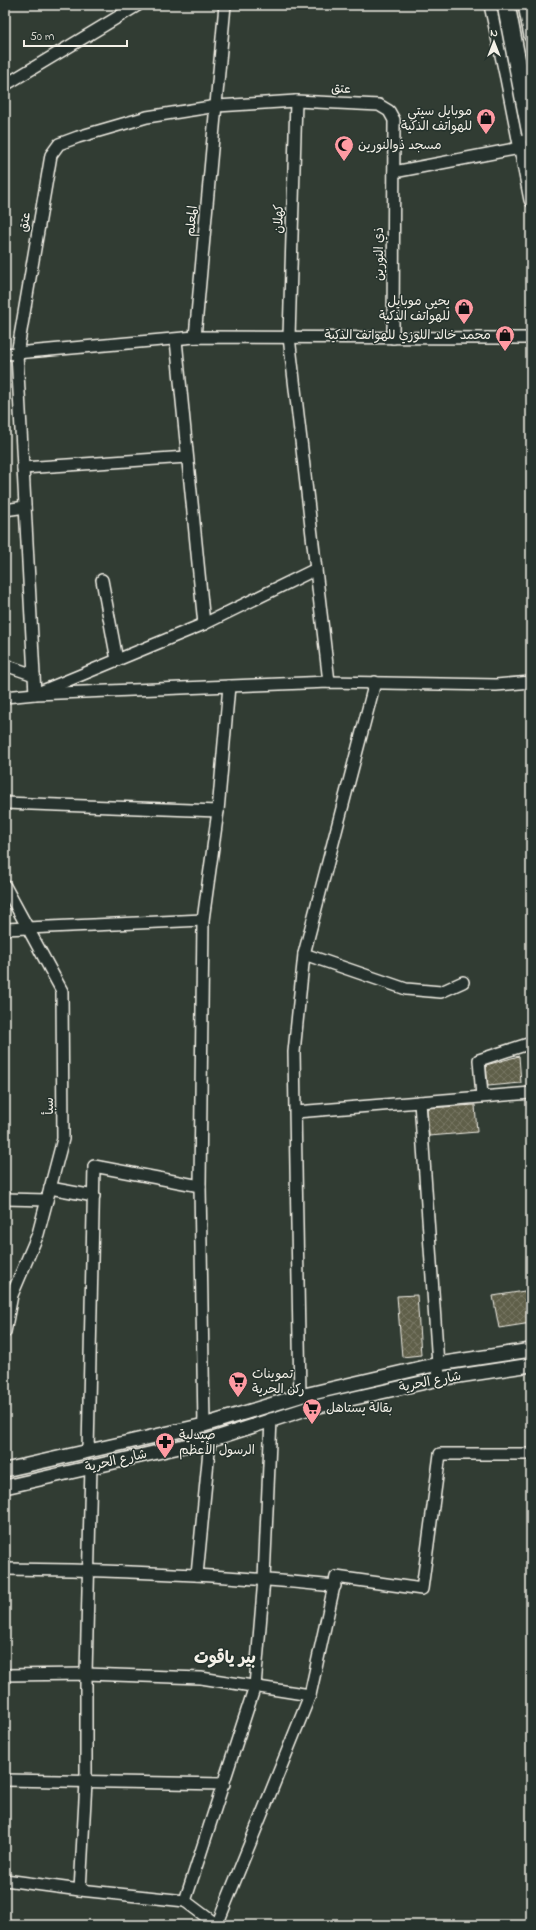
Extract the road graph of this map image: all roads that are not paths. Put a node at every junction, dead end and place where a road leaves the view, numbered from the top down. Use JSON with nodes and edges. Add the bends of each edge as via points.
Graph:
{"nodes":[{"id":1,"x":138,"y":5,"type":"edge"},
{"id":2,"x":225,"y":5,"type":"edge"},
{"id":3,"x":491,"y":5,"type":"edge"},
{"id":4,"x":506,"y":5,"type":"edge"},
{"id":5,"x":516,"y":5,"type":"edge"},
{"id":6,"x":525,"y":5,"type":"edge"},
{"id":7,"x":531,"y":36,"type":"edge"},
{"id":8,"x":531,"y":63,"type":"edge"},
{"id":9,"x":508,"y":78,"type":"junction"},
{"id":10,"x":531,"y":83,"type":"edge"},
{"id":11,"x":5,"y":85,"type":"edge"},
{"id":12,"x":296,"y":101,"type":"junction"},
{"id":13,"x":217,"y":106,"type":"junction"},
{"id":14,"x":389,"y":111,"type":"joint"},
{"id":15,"x":531,"y":134,"type":"edge"},
{"id":16,"x":520,"y":148,"type":"junction"},
{"id":17,"x":394,"y":172,"type":"junction"},
{"id":18,"x":531,"y":200,"type":"edge"},
{"id":19,"x":195,"y":337,"type":"junction"},
{"id":20,"x":289,"y":337,"type":"junction"},
{"id":21,"x":393,"y":338,"type":"junction"},
{"id":22,"x":531,"y":338,"type":"edge"},
{"id":23,"x":176,"y":340,"type":"junction"},
{"id":24,"x":5,"y":354,"type":"edge"},
{"id":25,"x":17,"y":354,"type":"junction"},
{"id":26,"x":187,"y":457,"type":"junction"},
{"id":27,"x":23,"y":468,"type":"junction"},
{"id":28,"x":25,"y":507,"type":"junction"},
{"id":29,"x":5,"y":510,"type":"edge"},
{"id":30,"x":316,"y":569,"type":"junction"},
{"id":31,"x":102,"y":580,"type":"dead end"},
{"id":32,"x":204,"y":624,"type":"junction"},
{"id":33,"x":117,"y":660,"type":"junction"},
{"id":34,"x":5,"y":665,"type":"edge"},
{"id":35,"x":34,"y":675,"type":"junction"},
{"id":36,"x":328,"y":682,"type":"junction"},
{"id":37,"x":375,"y":682,"type":"junction"},
{"id":38,"x":531,"y":682,"type":"edge"},
{"id":39,"x":229,"y":686,"type":"junction"},
{"id":40,"x":35,"y":694,"type":"junction"},
{"id":41,"x":5,"y":696,"type":"edge"},
{"id":42,"x":5,"y":803,"type":"edge"},
{"id":43,"x":218,"y":811,"type":"junction"},
{"id":44,"x":5,"y":886,"type":"edge"},
{"id":45,"x":203,"y":920,"type":"junction"},
{"id":46,"x":28,"y":927,"type":"junction"},
{"id":47,"x":5,"y":928,"type":"edge"},
{"id":48,"x":304,"y":954,"type":"junction"},
{"id":49,"x":463,"y":982,"type":"dead end"},
{"id":50,"x":531,"y":1043,"type":"edge"},
{"id":51,"x":531,"y":1093,"type":"edge"},
{"id":52,"x":482,"y":1096,"type":"junction"},
{"id":53,"x":420,"y":1102,"type":"junction"},
{"id":54,"x":296,"y":1112,"type":"junction"},
{"id":55,"x":200,"y":1186,"type":"junction"},
{"id":56,"x":50,"y":1188,"type":"junction"},
{"id":57,"x":94,"y":1196,"type":"junction"},
{"id":58,"x":5,"y":1199,"type":"edge"},
{"id":59,"x":47,"y":1200,"type":"junction"},
{"id":60,"x":5,"y":1332,"type":"edge"},
{"id":61,"x":531,"y":1350,"type":"edge"},
{"id":62,"x":438,"y":1364,"type":"junction"},
{"id":63,"x":531,"y":1365,"type":"edge"},
{"id":64,"x":439,"y":1379,"type":"junction"},
{"id":65,"x":300,"y":1396,"type":"junction"},
{"id":66,"x":271,"y":1419,"type":"junction"},
{"id":67,"x":204,"y":1425,"type":"junction"},
{"id":68,"x":210,"y":1440,"type":"junction"},
{"id":69,"x":88,"y":1451,"type":"junction"},
{"id":70,"x":531,"y":1454,"type":"edge"},
{"id":71,"x":92,"y":1466,"type":"junction"},
{"id":72,"x":5,"y":1470,"type":"edge"},
{"id":73,"x":5,"y":1487,"type":"edge"},
{"id":74,"x":5,"y":1569,"type":"edge"},
{"id":75,"x":90,"y":1570,"type":"junction"},
{"id":76,"x":196,"y":1575,"type":"junction"},
{"id":77,"x":264,"y":1579,"type":"junction"},
{"id":78,"x":335,"y":1586,"type":"junction"},
{"id":79,"x":86,"y":1674,"type":"junction"},
{"id":80,"x":5,"y":1675,"type":"edge"},
{"id":81,"x":255,"y":1686,"type":"junction"},
{"id":82,"x":310,"y":1695,"type":"junction"},
{"id":83,"x":5,"y":1780,"type":"edge"},
{"id":84,"x":86,"y":1782,"type":"junction"},
{"id":85,"x":224,"y":1784,"type":"junction"},
{"id":86,"x":5,"y":1880,"type":"edge"},
{"id":87,"x":80,"y":1890,"type":"junction"},
{"id":88,"x":186,"y":1901,"type":"junction"},
{"id":89,"x":217,"y":1925,"type":"edge"}],
"edges":[{"from":1,"to":11,"type":"street"},
{"from":2,"to":13,"type":"street","name":"المعلم"},
{"from":3,"to":9,"type":"street"},
{"from":4,"to":15,"type":"main road","bridge":true},
{"from":5,"to":10,"type":"main road"},
{"from":6,"to":7,"type":"street"},
{"from":8,"to":9,"type":"street","via":[[520,59],[513,65]]},
{"from":9,"to":16,"type":"street"},
{"from":12,"to":13,"type":"street","name":"عتق"},
{"from":12,"to":14,"type":"street","name":"عتق","via":[[379,105]]},
{"from":12,"to":20,"type":"street","name":"كهلان"},
{"from":13,"to":19,"type":"street","name":"المعلم"},
{"from":13,"to":25,"type":"street","name":"عتق","via":[[147,117],[78,136],[59,144],[51,155]]},
{"from":14,"to":17,"type":"street","name":"ذي النورين","via":[[394,120]]},
{"from":16,"to":17,"type":"street"},
{"from":16,"to":18,"type":"street"},
{"from":17,"to":21,"type":"street","name":"ذي النورين"},
{"from":19,"to":20,"type":"street"},
{"from":19,"to":23,"type":"street"},
{"from":20,"to":21,"type":"street"},
{"from":20,"to":30,"type":"street","name":"كهلان"},
{"from":21,"to":22,"type":"street"},
{"from":23,"to":25,"type":"street"},
{"from":23,"to":26,"type":"street"},
{"from":24,"to":25,"type":"street"},
{"from":25,"to":27,"type":"street","name":"عتق"},
{"from":26,"to":27,"type":"street"},
{"from":26,"to":32,"type":"street"},
{"from":27,"to":28,"type":"street","name":"عتق"},
{"from":28,"to":29,"type":"street"},
{"from":28,"to":35,"type":"street","name":"عتق"},
{"from":30,"to":32,"type":"street"},
{"from":30,"to":36,"type":"street","name":"كهلان"},
{"from":31,"to":33,"type":"street"},
{"from":32,"to":33,"type":"street"},
{"from":33,"to":40,"type":"street"},
{"from":34,"to":35,"type":"street"},
{"from":35,"to":40,"type":"street","name":"عتق"},
{"from":36,"to":37,"type":"street"},
{"from":36,"to":39,"type":"street"},
{"from":37,"to":38,"type":"street","via":[[496,685]]},
{"from":37,"to":48,"type":"street"},
{"from":39,"to":40,"type":"street"},
{"from":39,"to":43,"type":"street"},
{"from":40,"to":41,"type":"street"},
{"from":42,"to":43,"type":"street"},
{"from":43,"to":45,"type":"street"},
{"from":44,"to":46,"type":"street","name":"سبأ"},
{"from":45,"to":46,"type":"street"},
{"from":45,"to":55,"type":"street"},
{"from":46,"to":47,"type":"street"},
{"from":46,"to":56,"type":"street","name":"سبأ","via":[[62,991],[63,1139]]},
{"from":48,"to":49,"type":"street","via":[[406,989],[441,992]]},
{"from":48,"to":54,"type":"street","via":[[294,1052]]},
{"from":50,"to":52,"type":"street","via":[[479,1060]]},
{"from":51,"to":52,"type":"street"},
{"from":52,"to":53,"type":"street"},
{"from":53,"to":54,"type":"street"},
{"from":53,"to":62,"type":"street"},
{"from":54,"to":65,"type":"street"},
{"from":55,"to":57,"type":"street","via":[[94,1166]]},
{"from":55,"to":67,"type":"street"},
{"from":56,"to":57,"type":"street"},
{"from":56,"to":59,"type":"street","name":"سبأ"},
{"from":57,"to":69,"type":"street"},
{"from":58,"to":59,"type":"street"},
{"from":59,"to":60,"type":"street","name":"سبأ","via":[[38,1234],[12,1294]]},
{"from":61,"to":62,"type":"street"},
{"from":62,"to":64,"type":"street"},
{"from":62,"to":65,"type":"street"},
{"from":63,"to":64,"type":"street","name":"شارع الحرية"},
{"from":64,"to":66,"type":"street","name":"شارع الحرية"},
{"from":65,"to":67,"type":"street"},
{"from":66,"to":68,"type":"street","name":"شارع الحرية"},
{"from":66,"to":77,"type":"street"},
{"from":67,"to":69,"type":"street"},
{"from":68,"to":71,"type":"street","name":"شارع الحرية"},
{"from":68,"to":76,"type":"street"},
{"from":69,"to":72,"type":"street"},
{"from":70,"to":78,"type":"street","via":[[440,1454],[422,1589],[336,1578]]},
{"from":71,"to":73,"type":"street","name":"شارع الحرية"},
{"from":71,"to":75,"type":"street"},
{"from":74,"to":75,"type":"street"},
{"from":75,"to":76,"type":"street"},
{"from":75,"to":79,"type":"street"},
{"from":76,"to":77,"type":"street"},
{"from":77,"to":78,"type":"street"},
{"from":77,"to":81,"type":"street"},
{"from":78,"to":82,"type":"street"},
{"from":79,"to":80,"type":"street"},
{"from":79,"to":81,"type":"street","via":[[201,1678]]},
{"from":79,"to":84,"type":"street"},
{"from":81,"to":82,"type":"street"},
{"from":81,"to":85,"type":"street"},
{"from":82,"to":89,"type":"street"},
{"from":83,"to":84,"type":"street"},
{"from":84,"to":85,"type":"street"},
{"from":84,"to":87,"type":"street"},
{"from":85,"to":88,"type":"street"},
{"from":86,"to":87,"type":"street"},
{"from":87,"to":88,"type":"street"},
{"from":88,"to":89,"type":"street"}]}
